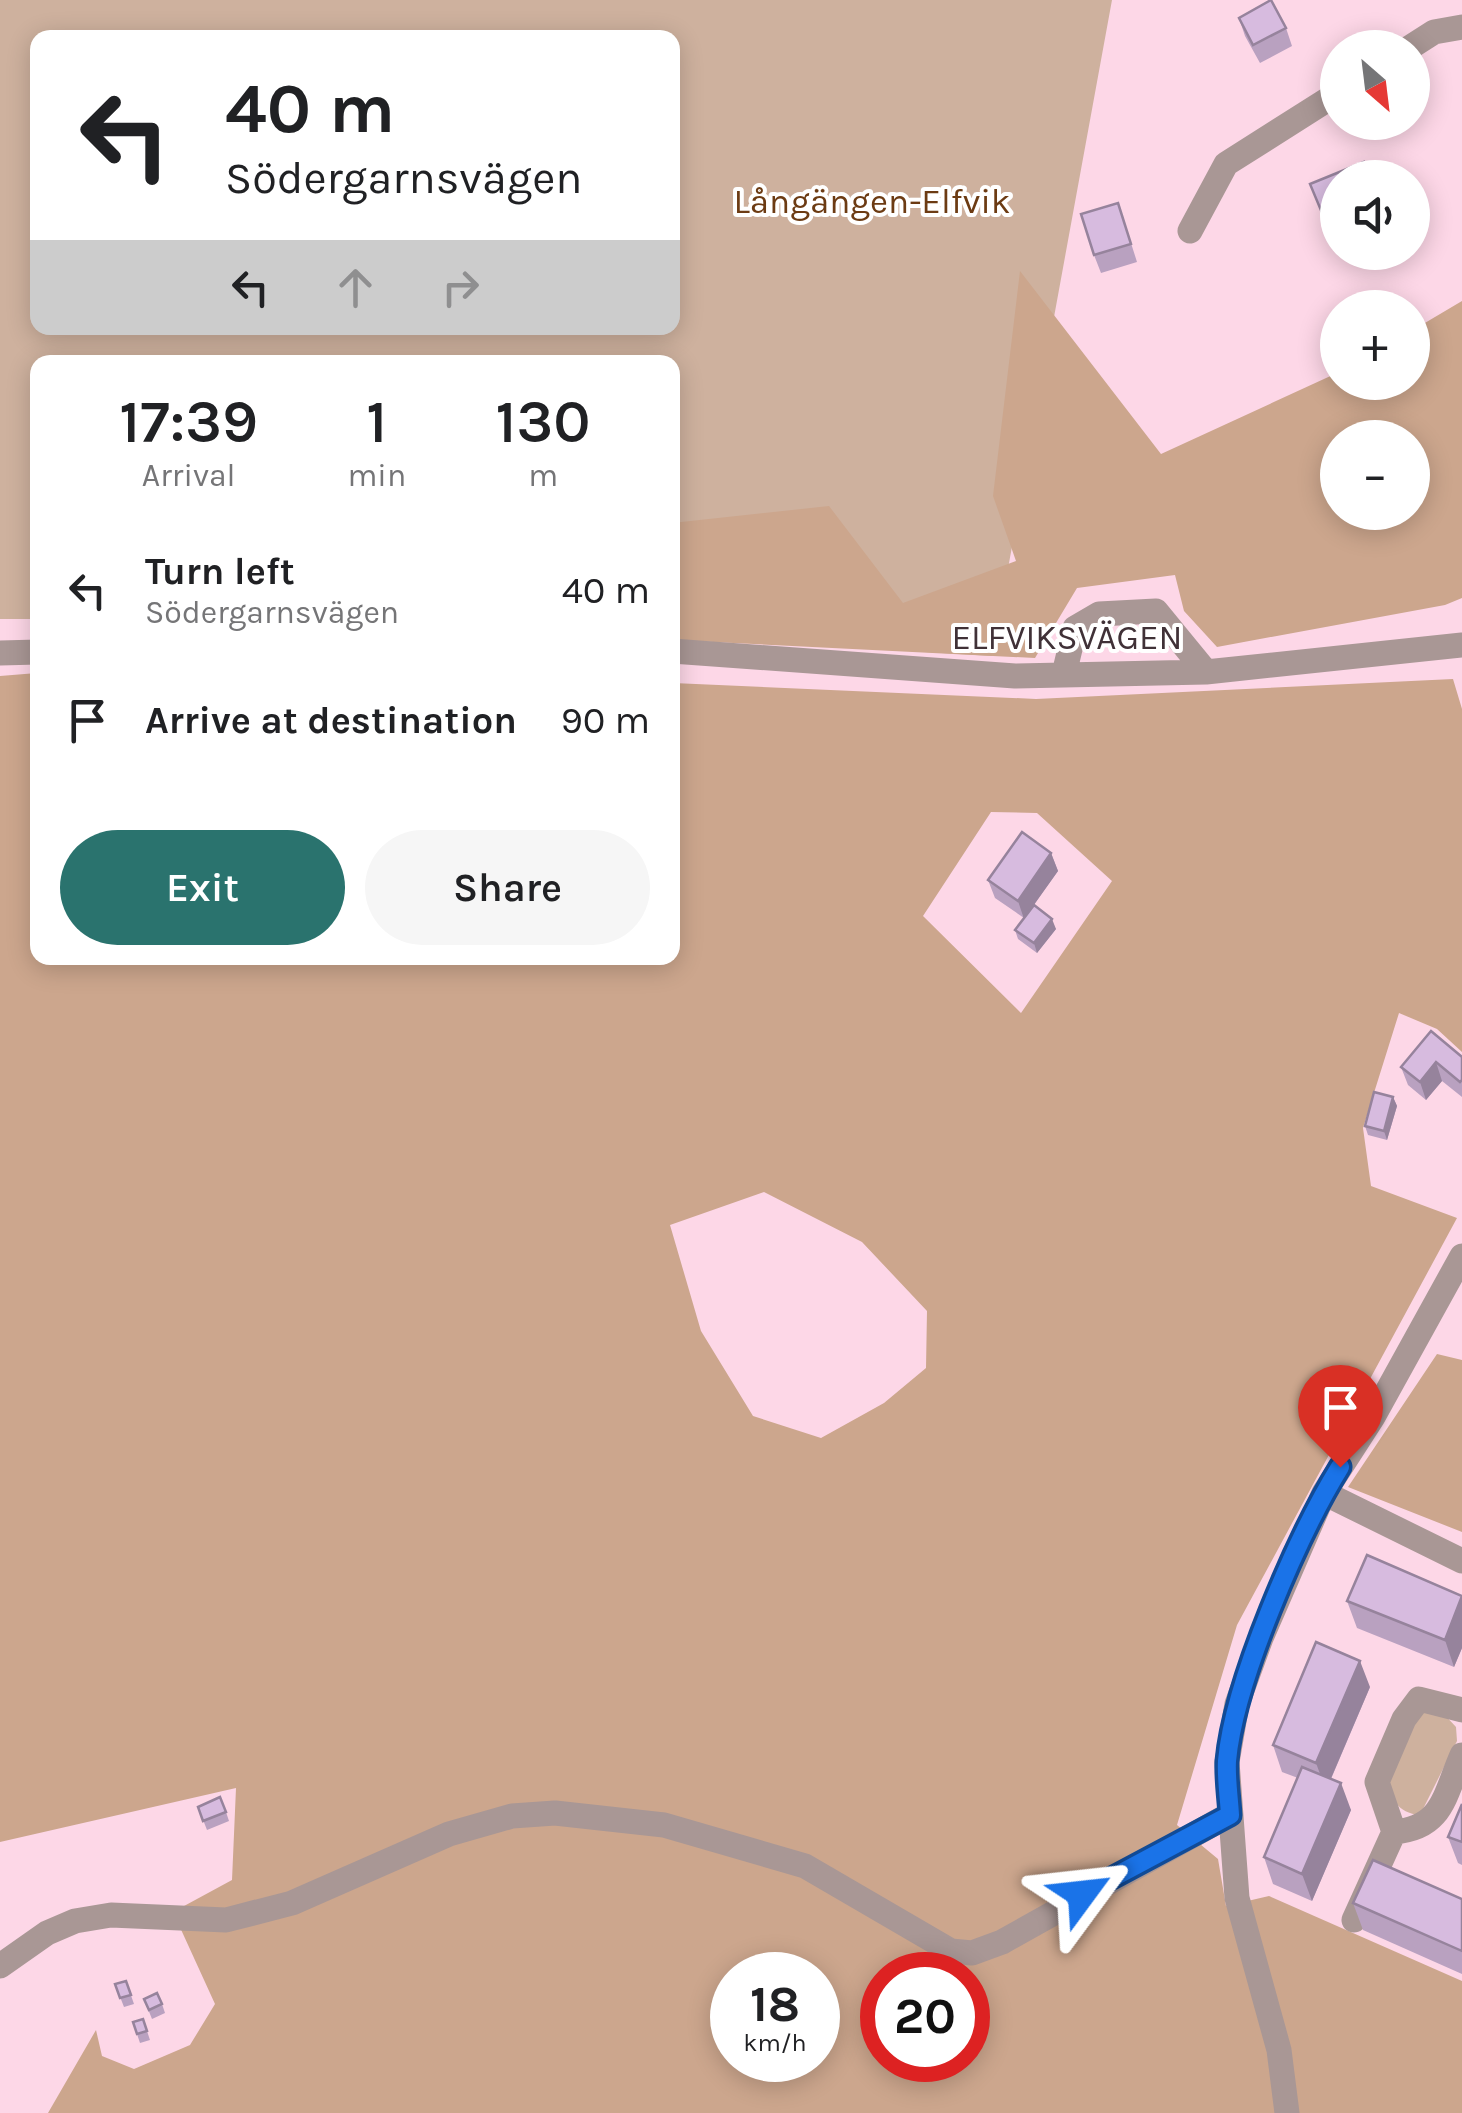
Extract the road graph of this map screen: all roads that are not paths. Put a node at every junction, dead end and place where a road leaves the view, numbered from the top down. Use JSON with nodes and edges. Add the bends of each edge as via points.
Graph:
{"nodes":[{"id":1,"x":1462,"y":27,"type":"edge"},
{"id":2,"x":1430,"y":35,"type":"edge"},
{"id":3,"x":1320,"y":104,"type":"edge"},
{"id":4,"x":1190,"y":232,"type":"dead end"},
{"id":5,"x":1462,"y":645,"type":"edge"},
{"id":6,"x":0,"y":652,"type":"edge"},
{"id":7,"x":30,"y":652,"type":"edge"},
{"id":8,"x":680,"y":652,"type":"edge"},
{"id":9,"x":1206,"y":672,"type":"junction"},
{"id":10,"x":1064,"y":674,"type":"junction"},
{"id":11,"x":1462,"y":1256,"type":"edge"},
{"id":12,"x":1324,"y":1492,"type":"junction"},
{"id":13,"x":1462,"y":1560,"type":"edge"},
{"id":14,"x":1462,"y":1710,"type":"edge"},
{"id":15,"x":1462,"y":1755,"type":"edge"},
{"id":16,"x":1230,"y":1815,"type":"junction"},
{"id":17,"x":1394,"y":1832,"type":"junction"},
{"id":18,"x":1354,"y":1920,"type":"edge"},
{"id":19,"x":0,"y":1966,"type":"edge"},
{"id":20,"x":1287,"y":2113,"type":"edge"}],
"edges":[{"from":1,"to":2,"type":"street"},
{"from":3,"to":4,"type":"street","via":[[1226,164]]},
{"from":5,"to":9,"type":"street","name":"ELFVIKSVÄGEN"},
{"from":6,"to":7,"type":"street"},
{"from":8,"to":10,"type":"street","name":"ELFVIKSVÄGEN","via":[[958,674]]},
{"from":9,"to":10,"type":"street","name":"ELFVIKSVÄGEN"},
{"from":9,"to":10,"type":"street","via":[[1156,611],[1099,614],[1075,628]]},
{"from":11,"to":12,"type":"street"},
{"from":12,"to":13,"type":"street"},
{"from":12,"to":16,"type":"street","via":[[1237,1704],[1227,1762]]},
{"from":14,"to":17,"type":"street","via":[[1420,1699],[1404,1719],[1377,1782]]},
{"from":15,"to":17,"type":"street","via":[[1433,1820],[1418,1830]]},
{"from":16,"to":19,"type":"street","via":[[1002,1942],[972,1952],[951,1951],[805,1866],[664,1825],[555,1813],[512,1816],[449,1834],[292,1903],[226,1920],[111,1914],[75,1920]]},
{"from":16,"to":20,"type":"street","via":[[1237,1898],[1279,2050]]},
{"from":17,"to":18,"type":"street"}]}
